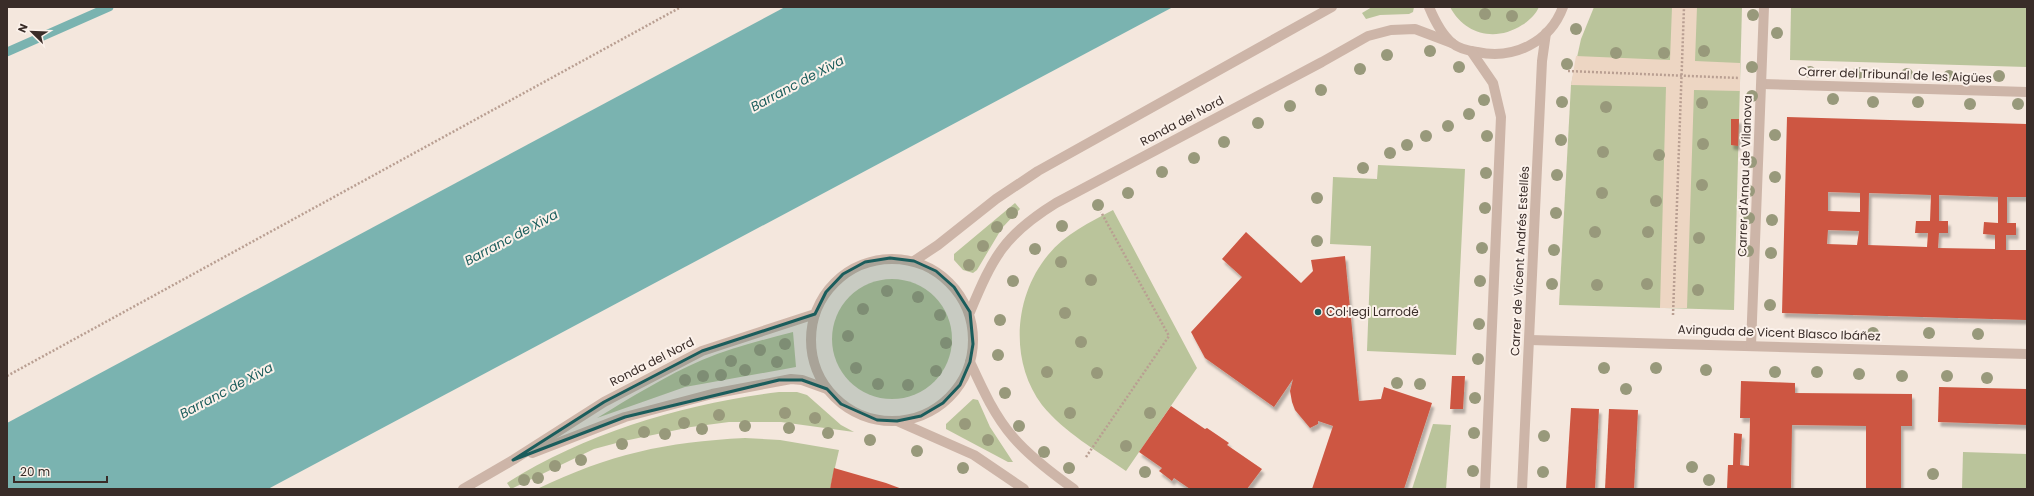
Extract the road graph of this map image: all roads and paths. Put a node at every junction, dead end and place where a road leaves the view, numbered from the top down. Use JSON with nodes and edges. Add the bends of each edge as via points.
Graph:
{"nodes":[{"id":1,"x":681,"y":7,"type":"edge"},
{"id":2,"x":1332,"y":7,"type":"edge"},
{"id":3,"x":1429,"y":7,"type":"edge"},
{"id":4,"x":1564,"y":7,"type":"edge"},
{"id":5,"x":1684,"y":7,"type":"edge"},
{"id":6,"x":1764,"y":7,"type":"edge"},
{"id":7,"x":1546,"y":34,"type":"junction"},
{"id":8,"x":1452,"y":43,"type":"junction"},
{"id":9,"x":1471,"y":51,"type":"junction"},
{"id":10,"x":1568,"y":71,"type":"dead end"},
{"id":11,"x":1682,"y":76,"type":"junction"},
{"id":12,"x":1747,"y":78,"type":"dead end"},
{"id":13,"x":1762,"y":84,"type":"junction"},
{"id":14,"x":2027,"y":92,"type":"edge"},
{"id":15,"x":1101,"y":212,"type":"dead end"},
{"id":16,"x":914,"y":261,"type":"junction"},
{"id":17,"x":970,"y":312,"type":"junction"},
{"id":18,"x":815,"y":314,"type":"junction"},
{"id":19,"x":1674,"y":314,"type":"dead end"},
{"id":20,"x":1530,"y":340,"type":"junction"},
{"id":21,"x":1750,"y":346,"type":"junction"},
{"id":22,"x":2027,"y":354,"type":"edge"},
{"id":23,"x":970,"y":362,"type":"junction"},
{"id":24,"x":7,"y":376,"type":"edge"},
{"id":25,"x":827,"y":389,"type":"junction"},
{"id":26,"x":897,"y":421,"type":"junction"},
{"id":27,"x":1086,"y":457,"type":"dead end"},
{"id":28,"x":513,"y":460,"type":"junction"},
{"id":29,"x":1067,"y":487,"type":"edge"},
{"id":30,"x":463,"y":489,"type":"edge"},
{"id":31,"x":1024,"y":489,"type":"edge"},
{"id":32,"x":1485,"y":489,"type":"edge"},
{"id":33,"x":1522,"y":489,"type":"edge"}],
"edges":[{"from":1,"to":24,"type":"path"},
{"from":2,"to":16,"type":"street","via":[[1038,171],[996,199]]},
{"from":3,"to":8,"type":"street","via":[[1434,20]]},
{"from":4,"to":7,"type":"street","name":"Ronda del Nord","via":[[1559,19]]},
{"from":5,"to":11,"type":"path"},
{"from":6,"to":13,"type":"street","name":"Carrer d'Arnau de Vilanova"},
{"from":7,"to":9,"type":"street","name":"Ronda del Nord","via":[[1529,48],[1510,54],[1490,55]]},
{"from":7,"to":20,"type":"street","name":"Carrer de Vicent Andrés Estellés","via":[[1542,61]]},
{"from":8,"to":9,"type":"street","name":"Ronda del Nord"},
{"from":8,"to":17,"type":"street","name":"Ronda del Nord","via":[[1415,29],[1391,30],[1368,36],[1056,203],[1028,220],[994,258]]},
{"from":9,"to":32,"type":"street","name":"Carrer de Vicent Andrés Estellés","via":[[1493,83],[1501,117]]},
{"from":10,"to":11,"type":"path"},
{"from":11,"to":12,"type":"path"},
{"from":11,"to":19,"type":"path"},
{"from":13,"to":14,"type":"street","name":"Carrer del Tribunal de les Aigües"},
{"from":13,"to":21,"type":"street","name":"Carrer d'Arnau de Vilanova"},
{"from":15,"to":27,"type":"path","via":[[1169,336]]},
{"from":16,"to":17,"type":"street","via":[[936,271],[954,287]]},
{"from":16,"to":18,"type":"street","via":[[890,258],[866,262],[843,274],[826,292]]},
{"from":17,"to":23,"type":"street","via":[[973,344]]},
{"from":18,"to":25,"type":"street","via":[[810,340],[814,366]]},
{"from":18,"to":28,"type":"street","name":"Ronda del Nord","via":[[702,350],[604,402]]},
{"from":20,"to":21,"type":"street","name":"Avinguda de Vicent Blasco Ibáñez"},
{"from":20,"to":33,"type":"street","name":"Carrer de Vicent Andrés Estellés"},
{"from":21,"to":22,"type":"street","name":"Avinguda de Vicent Blasco Ibáñez"},
{"from":23,"to":26,"type":"street","via":[[960,385],[943,403],[921,416]]},
{"from":23,"to":29,"type":"street","via":[[996,414],[1012,437]]},
{"from":25,"to":26,"type":"street","via":[[841,404],[858,414],[877,420]]},
{"from":25,"to":28,"type":"street","name":"Ronda del Nord","via":[[791,379],[712,394],[625,417]]},
{"from":26,"to":31,"type":"street","via":[[974,455]]},
{"from":28,"to":30,"type":"street","name":"Ronda del Nord"}]}
